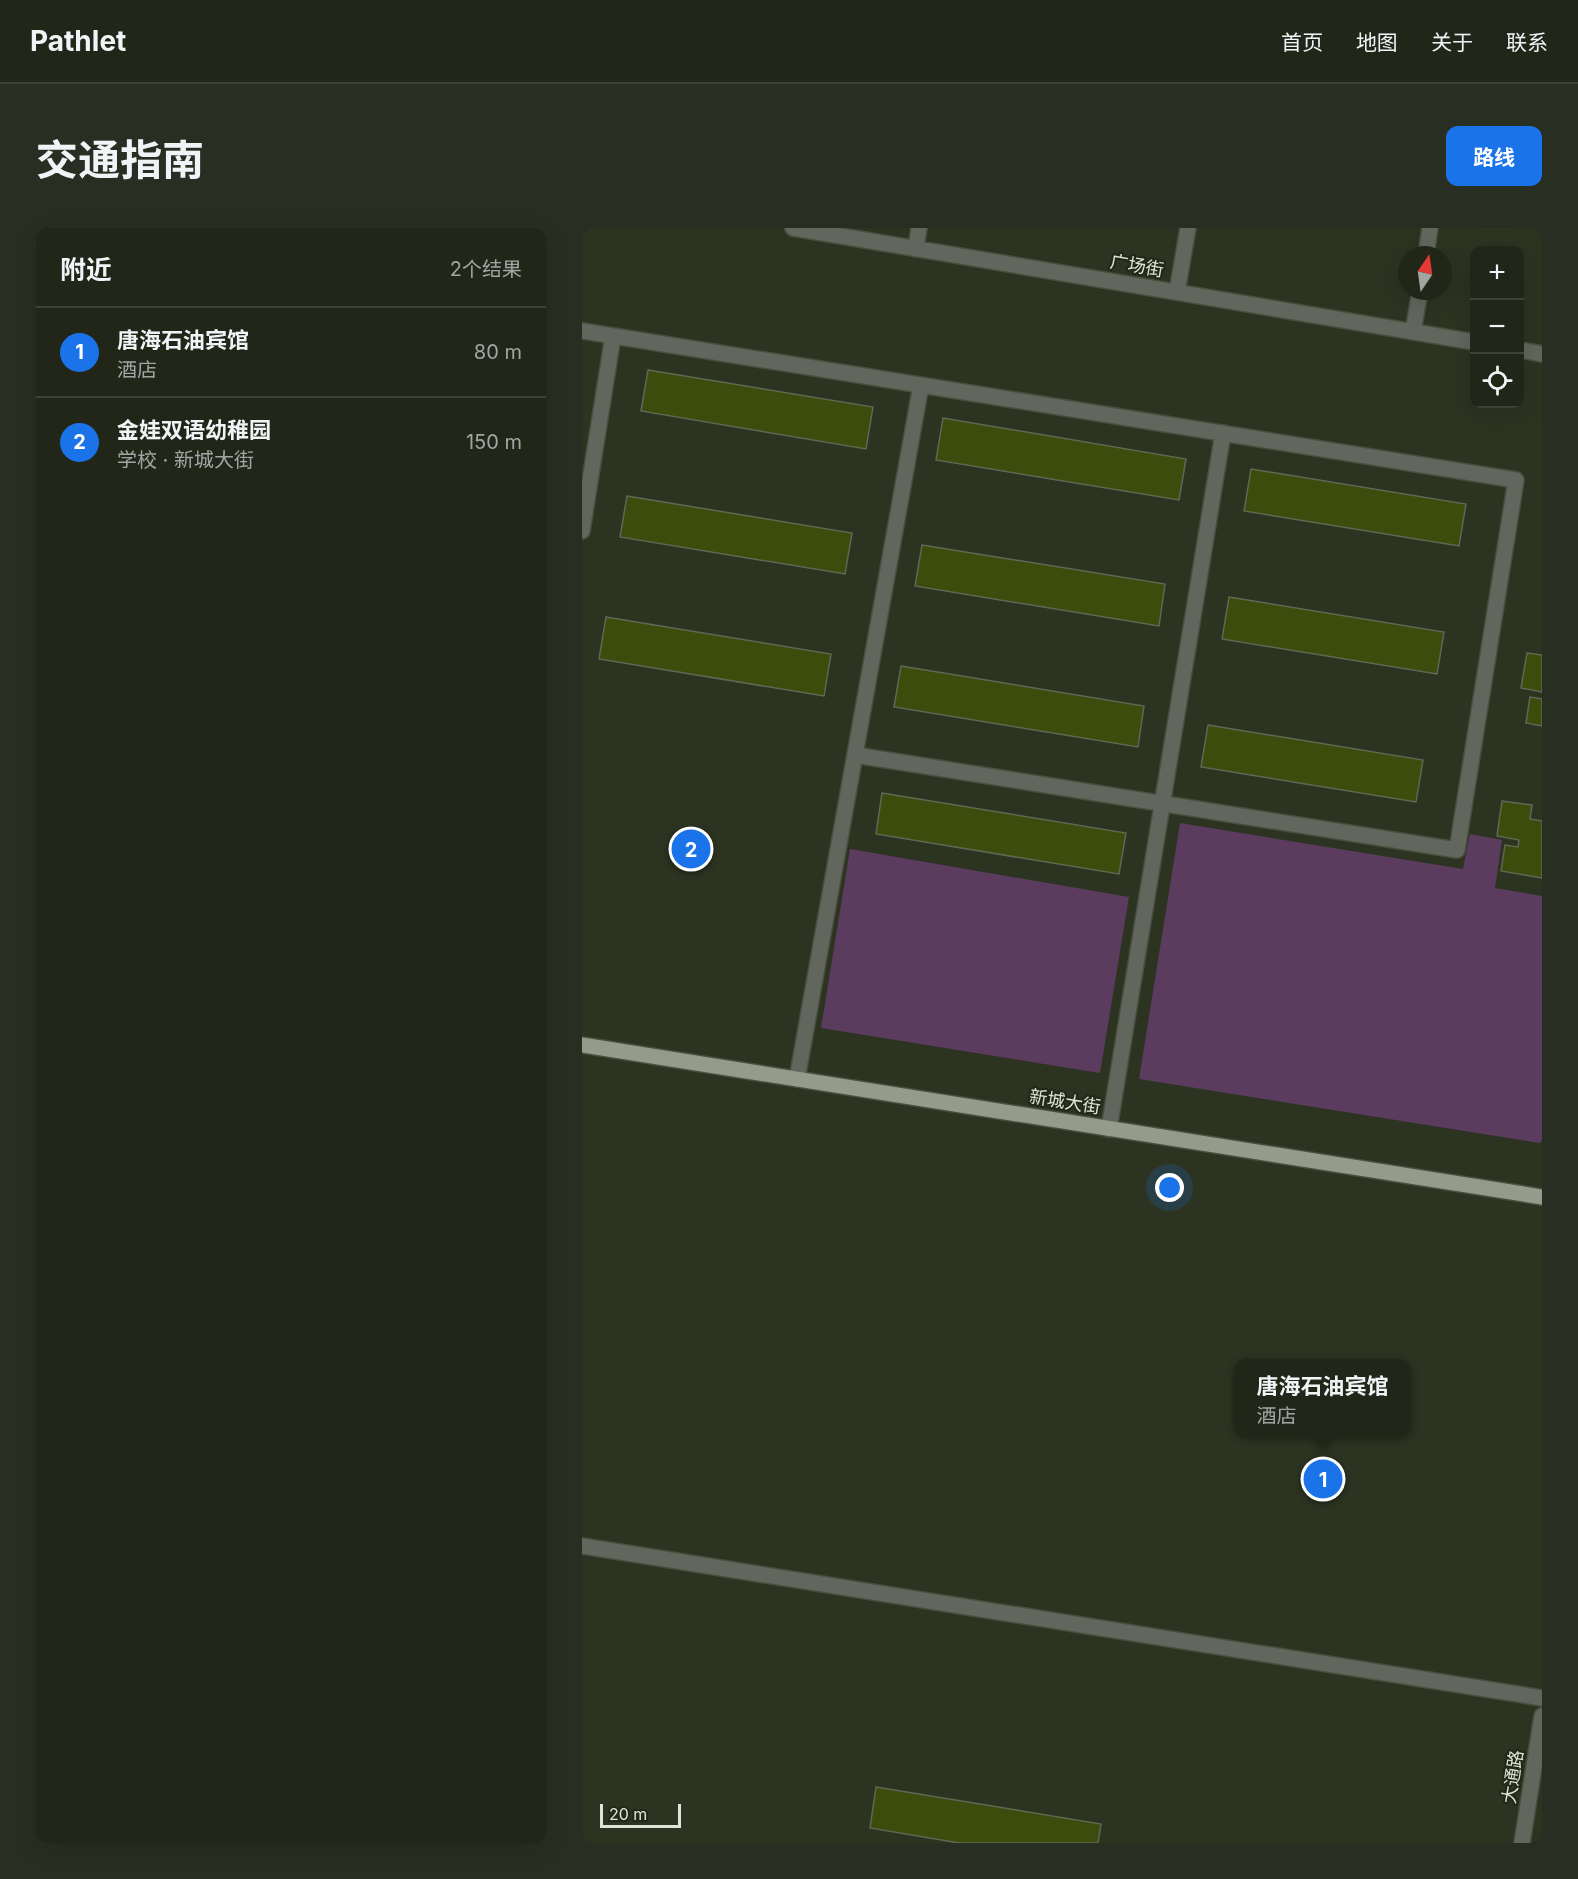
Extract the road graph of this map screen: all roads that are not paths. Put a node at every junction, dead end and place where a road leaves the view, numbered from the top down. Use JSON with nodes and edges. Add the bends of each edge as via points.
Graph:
{"nodes":[{"id":1,"x":793,"y":228,"type":"edge"},
{"id":2,"x":919,"y":228,"type":"edge"},
{"id":3,"x":1188,"y":228,"type":"edge"},
{"id":4,"x":1430,"y":228,"type":"edge"},
{"id":5,"x":1427,"y":246,"type":"edge"},
{"id":6,"x":916,"y":249,"type":"junction"},
{"id":7,"x":1177,"y":292,"type":"junction"},
{"id":8,"x":1418,"y":300,"type":"edge"},
{"id":9,"x":582,"y":331,"type":"edge"},
{"id":10,"x":1413,"y":332,"type":"junction"},
{"id":11,"x":613,"y":336,"type":"junction"},
{"id":12,"x":1470,"y":341,"type":"edge"},
{"id":13,"x":1524,"y":351,"type":"edge"},
{"id":14,"x":1542,"y":354,"type":"edge"},
{"id":15,"x":921,"y":385,"type":"junction"},
{"id":16,"x":1223,"y":434,"type":"junction"},
{"id":17,"x":582,"y":531,"type":"edge"},
{"id":18,"x":855,"y":755,"type":"junction"},
{"id":19,"x":1161,"y":803,"type":"junction"},
{"id":20,"x":582,"y":1046,"type":"edge"},
{"id":21,"x":797,"y":1079,"type":"junction"},
{"id":22,"x":1109,"y":1129,"type":"junction"},
{"id":23,"x":1542,"y":1197,"type":"edge"},
{"id":24,"x":582,"y":1546,"type":"edge"},
{"id":25,"x":1542,"y":1698,"type":"edge"},
{"id":26,"x":1542,"y":1716,"type":"edge"},
{"id":27,"x":1522,"y":1843,"type":"edge"}],
"edges":[{"from":1,"to":6,"type":"street","name":"广场街"},
{"from":2,"to":6,"type":"street"},
{"from":3,"to":7,"type":"street"},
{"from":4,"to":5,"type":"street"},
{"from":6,"to":7,"type":"street","name":"广场街"},
{"from":7,"to":10,"type":"street","name":"广场街"},
{"from":8,"to":10,"type":"street"},
{"from":9,"to":11,"type":"street"},
{"from":10,"to":12,"type":"street","name":"广场街"},
{"from":11,"to":15,"type":"street"},
{"from":11,"to":17,"type":"street"},
{"from":13,"to":14,"type":"street"},
{"from":15,"to":16,"type":"street"},
{"from":15,"to":18,"type":"street"},
{"from":16,"to":19,"type":"street"},
{"from":16,"to":19,"type":"street","via":[[1516,480],[1457,850]]},
{"from":18,"to":19,"type":"street"},
{"from":18,"to":21,"type":"street"},
{"from":19,"to":22,"type":"street"},
{"from":20,"to":21,"type":"main road","name":"新城大街"},
{"from":21,"to":22,"type":"main road","name":"新城大街"},
{"from":22,"to":23,"type":"main road","name":"新城大街"},
{"from":24,"to":25,"type":"street"},
{"from":26,"to":27,"type":"street","name":"大通路"}]}
